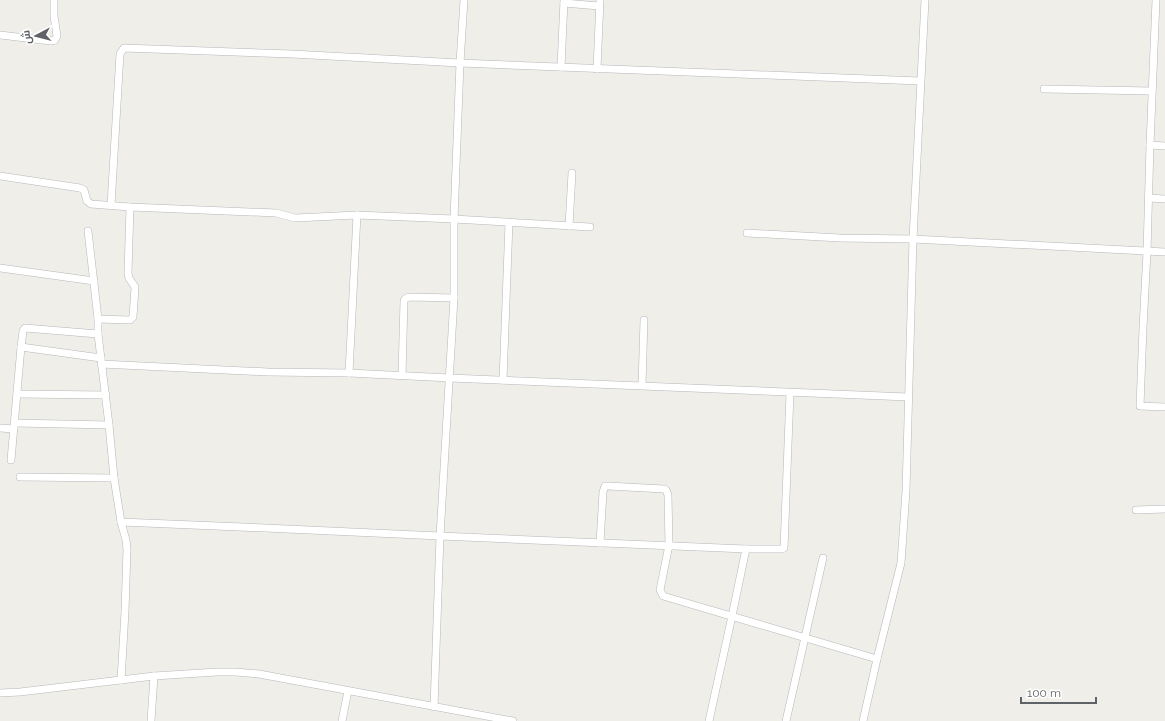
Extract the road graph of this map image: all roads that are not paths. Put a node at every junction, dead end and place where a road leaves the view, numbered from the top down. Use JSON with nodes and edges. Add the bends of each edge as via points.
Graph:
{"nodes":[{"id":1,"x":54,"y":0,"type":"edge"},
{"id":2,"x":464,"y":0,"type":"edge"},
{"id":3,"x":925,"y":0,"type":"edge"},
{"id":4,"x":1156,"y":0,"type":"edge"},
{"id":5,"x":564,"y":2,"type":"edge"},
{"id":6,"x":599,"y":3,"type":"edge"},
{"id":7,"x":0,"y":35,"type":"edge"},
{"id":8,"x":460,"y":63,"type":"junction"},
{"id":9,"x":561,"y":67,"type":"junction"},
{"id":10,"x":597,"y":68,"type":"junction"},
{"id":11,"x":920,"y":81,"type":"junction"},
{"id":12,"x":1044,"y":89,"type":"dead end"},
{"id":13,"x":1152,"y":91,"type":"junction"},
{"id":14,"x":1150,"y":145,"type":"junction"},
{"id":15,"x":1165,"y":146,"type":"edge"},
{"id":16,"x":572,"y":172,"type":"dead end"},
{"id":17,"x":0,"y":176,"type":"edge"},
{"id":18,"x":1148,"y":198,"type":"junction"},
{"id":19,"x":1165,"y":199,"type":"edge"},
{"id":20,"x":111,"y":205,"type":"junction"},
{"id":21,"x":130,"y":207,"type":"junction"},
{"id":22,"x":357,"y":215,"type":"junction"},
{"id":23,"x":454,"y":219,"type":"junction"},
{"id":24,"x":509,"y":223,"type":"junction"},
{"id":25,"x":569,"y":226,"type":"junction"},
{"id":26,"x":590,"y":227,"type":"dead end"},
{"id":27,"x":88,"y":231,"type":"dead end"},
{"id":28,"x":747,"y":233,"type":"dead end"},
{"id":29,"x":913,"y":239,"type":"junction"},
{"id":30,"x":1147,"y":252,"type":"junction"},
{"id":31,"x":1165,"y":252,"type":"edge"},
{"id":32,"x":0,"y":268,"type":"edge"},
{"id":33,"x":94,"y":281,"type":"junction"},
{"id":34,"x":454,"y":298,"type":"junction"},
{"id":35,"x":98,"y":319,"type":"junction"},
{"id":36,"x":644,"y":320,"type":"dead end"},
{"id":37,"x":98,"y":334,"type":"junction"},
{"id":38,"x":21,"y":347,"type":"junction"},
{"id":39,"x":101,"y":361,"type":"junction"},
{"id":40,"x":349,"y":373,"type":"junction"},
{"id":41,"x":402,"y":375,"type":"junction"},
{"id":42,"x":450,"y":378,"type":"junction"},
{"id":43,"x":503,"y":380,"type":"junction"},
{"id":44,"x":642,"y":385,"type":"junction"},
{"id":45,"x":790,"y":392,"type":"junction"},
{"id":46,"x":17,"y":394,"type":"junction"},
{"id":47,"x":106,"y":395,"type":"junction"},
{"id":48,"x":908,"y":397,"type":"junction"},
{"id":49,"x":1165,"y":407,"type":"edge"},
{"id":50,"x":109,"y":425,"type":"junction"},
{"id":51,"x":14,"y":426,"type":"junction"},
{"id":52,"x":0,"y":428,"type":"edge"},
{"id":53,"x":11,"y":460,"type":"dead end"},
{"id":54,"x":20,"y":477,"type":"dead end"},
{"id":55,"x":114,"y":478,"type":"junction"},
{"id":56,"x":1165,"y":509,"type":"edge"},
{"id":57,"x":1136,"y":510,"type":"dead end"},
{"id":58,"x":121,"y":522,"type":"junction"},
{"id":59,"x":440,"y":536,"type":"junction"},
{"id":60,"x":600,"y":542,"type":"junction"},
{"id":61,"x":669,"y":545,"type":"junction"},
{"id":62,"x":746,"y":549,"type":"junction"},
{"id":63,"x":823,"y":558,"type":"dead end"},
{"id":64,"x":732,"y":616,"type":"junction"},
{"id":65,"x":805,"y":637,"type":"junction"},
{"id":66,"x":877,"y":659,"type":"junction"},
{"id":67,"x":154,"y":676,"type":"junction"},
{"id":68,"x":122,"y":680,"type":"junction"},
{"id":69,"x":348,"y":691,"type":"junction"},
{"id":70,"x":0,"y":693,"type":"edge"},
{"id":71,"x":434,"y":707,"type":"junction"},
{"id":72,"x":151,"y":721,"type":"edge"},
{"id":73,"x":342,"y":721,"type":"edge"},
{"id":74,"x":513,"y":721,"type":"edge"},
{"id":75,"x":709,"y":721,"type":"edge"},
{"id":76,"x":786,"y":721,"type":"edge"},
{"id":77,"x":863,"y":721,"type":"edge"}],
"edges":[{"from":1,"to":7,"type":"street","via":[[57,34],[55,40]]},
{"from":2,"to":8,"type":"street"},
{"from":3,"to":11,"type":"street"},
{"from":4,"to":13,"type":"street"},
{"from":5,"to":6,"type":"street"},
{"from":5,"to":9,"type":"street"},
{"from":6,"to":10,"type":"street"},
{"from":8,"to":9,"type":"street"},
{"from":8,"to":20,"type":"street","via":[[124,48],[120,54]]},
{"from":8,"to":23,"type":"street"},
{"from":9,"to":10,"type":"street"},
{"from":10,"to":11,"type":"street"},
{"from":11,"to":29,"type":"street"},
{"from":12,"to":13,"type":"street"},
{"from":13,"to":14,"type":"street"},
{"from":14,"to":15,"type":"street"},
{"from":14,"to":18,"type":"street"},
{"from":16,"to":25,"type":"street"},
{"from":17,"to":20,"type":"street","via":[[80,188],[84,190],[88,203]]},
{"from":18,"to":19,"type":"street"},
{"from":18,"to":30,"type":"street"},
{"from":20,"to":21,"type":"street"},
{"from":21,"to":22,"type":"street","via":[[276,213],[295,218]]},
{"from":21,"to":35,"type":"street","via":[[128,273],[135,287],[133,317],[130,320]]},
{"from":22,"to":23,"type":"street"},
{"from":22,"to":40,"type":"street"},
{"from":23,"to":24,"type":"street"},
{"from":23,"to":34,"type":"street"},
{"from":24,"to":25,"type":"street"},
{"from":24,"to":43,"type":"street"},
{"from":25,"to":26,"type":"street"},
{"from":27,"to":33,"type":"street"},
{"from":28,"to":29,"type":"street"},
{"from":29,"to":30,"type":"street"},
{"from":29,"to":48,"type":"street"},
{"from":30,"to":31,"type":"street"},
{"from":30,"to":49,"type":"street","via":[[1140,406]]},
{"from":32,"to":33,"type":"street"},
{"from":33,"to":35,"type":"street"},
{"from":34,"to":41,"type":"street","via":[[405,299]]},
{"from":34,"to":42,"type":"street"},
{"from":35,"to":37,"type":"street"},
{"from":36,"to":44,"type":"street"},
{"from":37,"to":38,"type":"street","via":[[28,327],[23,331]]},
{"from":37,"to":39,"type":"street"},
{"from":38,"to":39,"type":"street"},
{"from":38,"to":46,"type":"street"},
{"from":39,"to":40,"type":"street","via":[[268,372]]},
{"from":39,"to":47,"type":"street"},
{"from":40,"to":41,"type":"street"},
{"from":41,"to":42,"type":"street"},
{"from":42,"to":43,"type":"street"},
{"from":42,"to":59,"type":"street"},
{"from":43,"to":44,"type":"street"},
{"from":44,"to":45,"type":"street"},
{"from":45,"to":48,"type":"street"},
{"from":45,"to":62,"type":"street","via":[[784,548]]},
{"from":46,"to":47,"type":"street"},
{"from":46,"to":51,"type":"street"},
{"from":47,"to":50,"type":"street"},
{"from":48,"to":66,"type":"street","via":[[901,563]]},
{"from":50,"to":51,"type":"street"},
{"from":50,"to":55,"type":"street"},
{"from":51,"to":52,"type":"street"},
{"from":51,"to":53,"type":"street"},
{"from":54,"to":55,"type":"street"},
{"from":55,"to":58,"type":"street"},
{"from":56,"to":57,"type":"street"},
{"from":58,"to":59,"type":"street"},
{"from":58,"to":68,"type":"street","via":[[127,549]]},
{"from":59,"to":60,"type":"street"},
{"from":59,"to":71,"type":"street"},
{"from":60,"to":61,"type":"street"},
{"from":60,"to":61,"type":"street","via":[[603,492],[605,486],[608,486],[666,490]]},
{"from":61,"to":62,"type":"street"},
{"from":61,"to":64,"type":"street","via":[[660,590],[663,596]]},
{"from":62,"to":64,"type":"street"},
{"from":63,"to":65,"type":"street"},
{"from":64,"to":65,"type":"street"},
{"from":64,"to":75,"type":"street"},
{"from":65,"to":66,"type":"street"},
{"from":65,"to":76,"type":"street"},
{"from":66,"to":77,"type":"street"},
{"from":67,"to":68,"type":"street"},
{"from":67,"to":69,"type":"street","via":[[249,673]]},
{"from":67,"to":72,"type":"street"},
{"from":68,"to":70,"type":"street"},
{"from":69,"to":71,"type":"street"},
{"from":69,"to":73,"type":"street"},
{"from":71,"to":74,"type":"street"}]}
